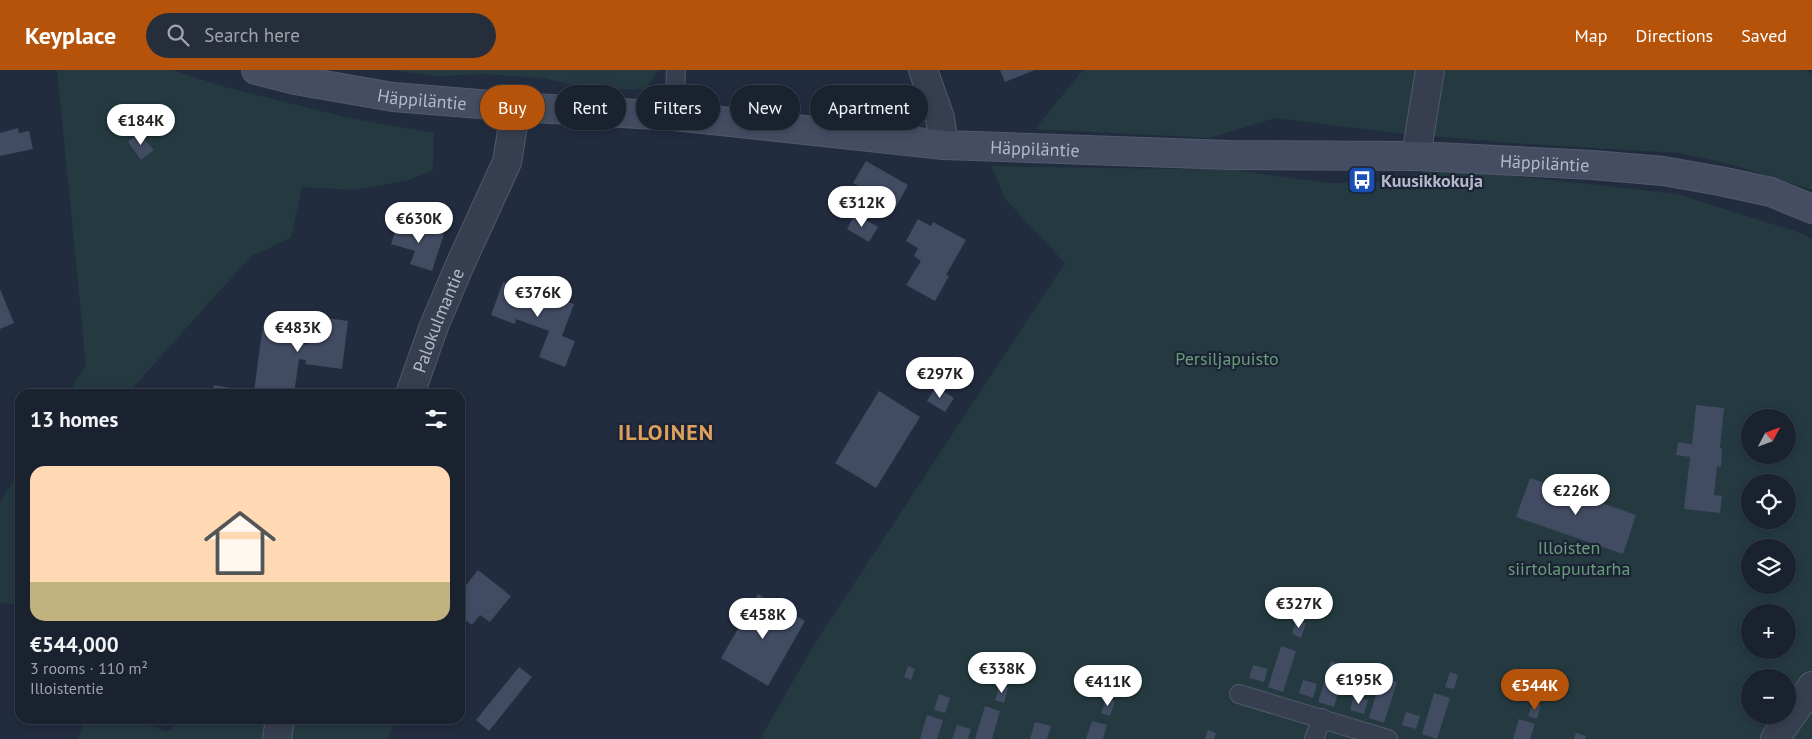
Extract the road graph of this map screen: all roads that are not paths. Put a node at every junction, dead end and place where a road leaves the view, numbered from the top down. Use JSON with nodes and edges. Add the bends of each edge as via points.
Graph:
{"nodes":[{"id":1,"x":256,"y":70,"type":"edge"},
{"id":2,"x":676,"y":70,"type":"edge"},
{"id":3,"x":924,"y":70,"type":"edge"},
{"id":4,"x":1430,"y":70,"type":"edge"},
{"id":5,"x":675,"y":85,"type":"edge"},
{"id":6,"x":480,"y":103,"type":"edge"},
{"id":7,"x":545,"y":108,"type":"edge"},
{"id":8,"x":636,"y":114,"type":"edge"},
{"id":9,"x":720,"y":121,"type":"edge"},
{"id":10,"x":512,"y":130,"type":"edge"},
{"id":11,"x":944,"y":145,"type":"junction"},
{"id":12,"x":1416,"y":156,"type":"junction"},
{"id":13,"x":1812,"y":209,"type":"edge"},
{"id":14,"x":412,"y":389,"type":"edge"},
{"id":15,"x":1812,"y":686,"type":"edge"},
{"id":16,"x":1240,"y":694,"type":"dead end"},
{"id":17,"x":1322,"y":718,"type":"junction"},
{"id":18,"x":279,"y":724,"type":"edge"},
{"id":19,"x":277,"y":739,"type":"edge"},
{"id":20,"x":1314,"y":739,"type":"edge"},
{"id":21,"x":1388,"y":739,"type":"edge"},
{"id":22,"x":1775,"y":739,"type":"edge"}],
"edges":[{"from":1,"to":6,"type":"street","name":"Häppiläntie","via":[[393,97]]},
{"from":2,"to":5,"type":"lane"},
{"from":3,"to":11,"type":"street","via":[[940,118]]},
{"from":4,"to":12,"type":"street"},
{"from":7,"to":8,"type":"street","name":"Häppiläntie"},
{"from":9,"to":11,"type":"street","name":"Häppiläntie"},
{"from":10,"to":14,"type":"street","name":"Palokulmantie","via":[[506,162],[458,267]]},
{"from":11,"to":12,"type":"street","name":"Häppiläntie","via":[[1230,155]]},
{"from":12,"to":13,"type":"street","name":"Häppiläntie","via":[[1662,171],[1772,192]]},
{"from":15,"to":22,"type":"street"},
{"from":16,"to":17,"type":"lane"},
{"from":17,"to":20,"type":"lane"},
{"from":17,"to":21,"type":"lane"},
{"from":18,"to":19,"type":"street"}]}
